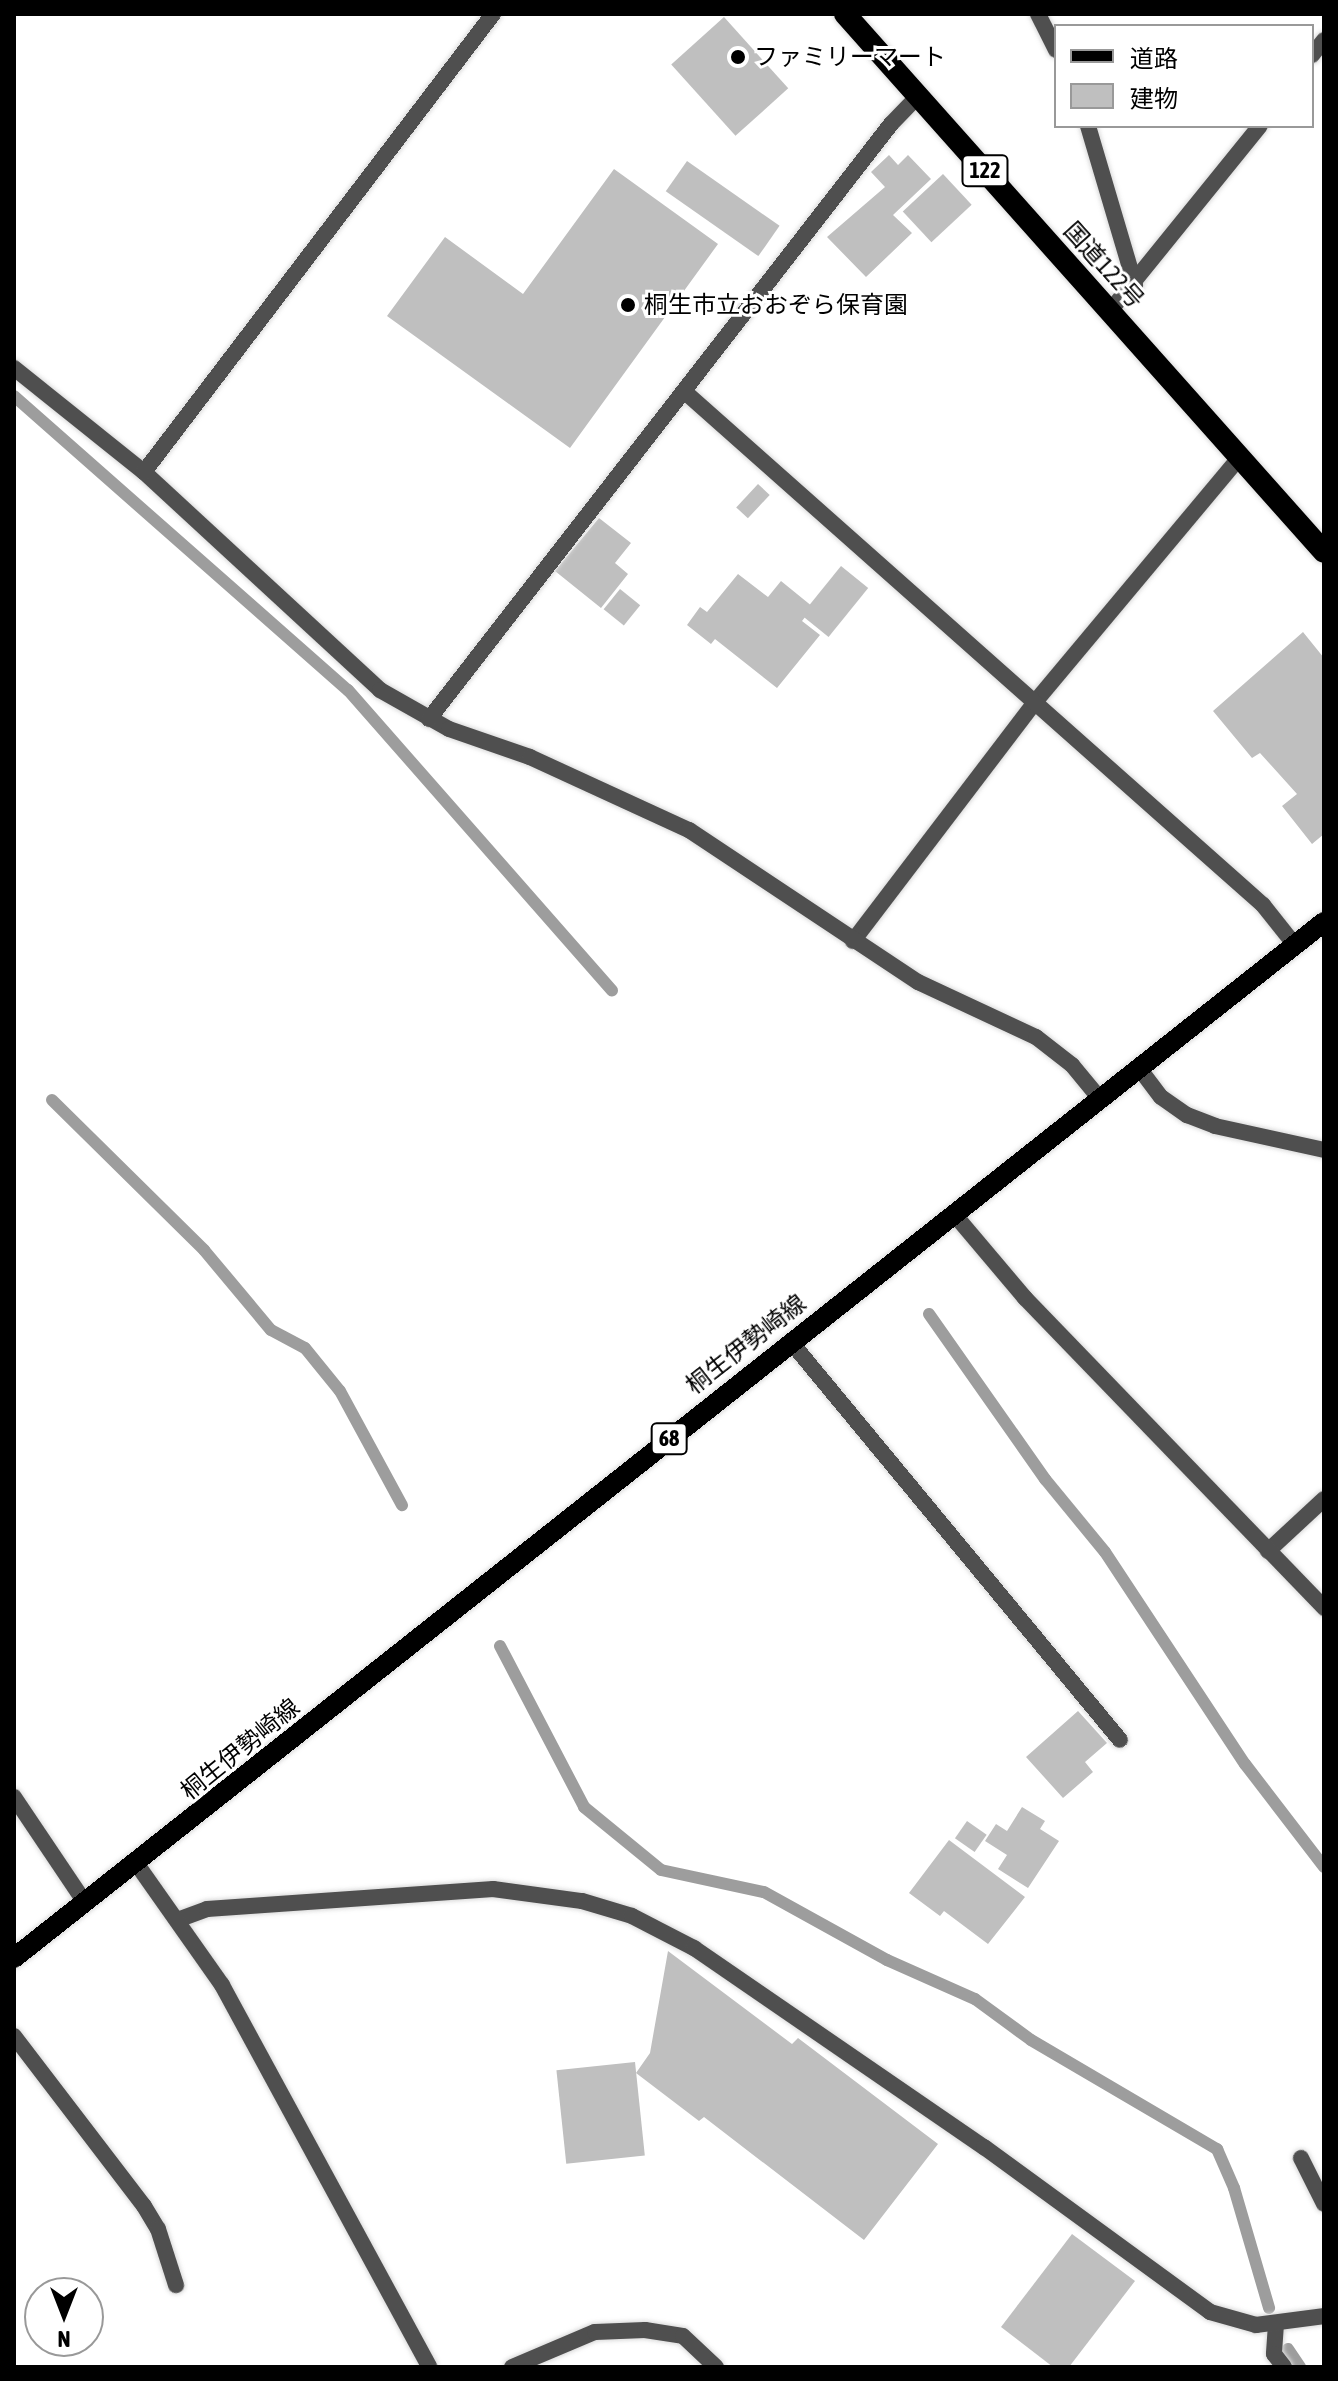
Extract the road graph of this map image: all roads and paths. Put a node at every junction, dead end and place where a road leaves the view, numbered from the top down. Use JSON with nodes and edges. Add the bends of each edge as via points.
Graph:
{"nodes":[{"id":1,"x":493,"y":14,"type":"edge"},
{"id":2,"x":845,"y":14,"type":"edge"},
{"id":3,"x":1038,"y":14,"type":"edge"},
{"id":4,"x":1054,"y":46,"type":"edge"},
{"id":5,"x":918,"y":96,"type":"junction"},
{"id":6,"x":1089,"y":128,"type":"edge"},
{"id":7,"x":1258,"y":128,"type":"edge"},
{"id":8,"x":1135,"y":285,"type":"junction"},
{"id":9,"x":1110,"y":311,"type":"junction"},
{"id":10,"x":14,"y":368,"type":"edge"},
{"id":11,"x":685,"y":392,"type":"junction"},
{"id":12,"x":1241,"y":456,"type":"junction"},
{"id":13,"x":144,"y":472,"type":"junction"},
{"id":14,"x":1324,"y":552,"type":"edge"},
{"id":15,"x":1035,"y":702,"type":"junction"},
{"id":16,"x":429,"y":719,"type":"junction"},
{"id":17,"x":1324,"y":922,"type":"edge"},
{"id":18,"x":853,"y":941,"type":"junction"},
{"id":19,"x":1294,"y":944,"type":"junction"},
{"id":20,"x":1139,"y":1068,"type":"junction"},
{"id":21,"x":1100,"y":1099,"type":"junction"},
{"id":22,"x":1324,"y":1150,"type":"edge"},
{"id":23,"x":954,"y":1214,"type":"junction"},
{"id":24,"x":791,"y":1342,"type":"junction"},
{"id":25,"x":1324,"y":1499,"type":"edge"},
{"id":26,"x":1268,"y":1551,"type":"junction"},
{"id":27,"x":1324,"y":1608,"type":"edge"},
{"id":28,"x":1120,"y":1740,"type":"dead end"},
{"id":29,"x":14,"y":1797,"type":"edge"},
{"id":30,"x":136,"y":1863,"type":"junction"},
{"id":31,"x":84,"y":1901,"type":"junction"},
{"id":32,"x":180,"y":1919,"type":"junction"},
{"id":33,"x":14,"y":1958,"type":"edge"},
{"id":34,"x":14,"y":2036,"type":"edge"},
{"id":35,"x":1301,"y":2158,"type":"dead end"},
{"id":36,"x":1324,"y":2204,"type":"edge"},
{"id":37,"x":176,"y":2285,"type":"dead end"},
{"id":38,"x":1324,"y":2316,"type":"edge"},
{"id":39,"x":1276,"y":2324,"type":"junction"},
{"id":40,"x":429,"y":2367,"type":"edge"},
{"id":41,"x":512,"y":2367,"type":"edge"},
{"id":42,"x":716,"y":2367,"type":"edge"},
{"id":43,"x":1284,"y":2367,"type":"edge"}],
"edges":[{"from":1,"to":13,"type":"street"},
{"from":2,"to":5,"type":"highway","name":"国道122号","number":"122"},
{"from":3,"to":4,"type":"street"},
{"from":5,"to":9,"type":"highway","name":"国道122号","number":"122"},
{"from":5,"to":11,"type":"street"},
{"from":6,"to":8,"type":"street"},
{"from":7,"to":8,"type":"street"},
{"from":8,"to":9,"type":"street"},
{"from":9,"to":12,"type":"highway","name":"国道122号","number":"122"},
{"from":10,"to":13,"type":"street"},
{"from":11,"to":15,"type":"street"},
{"from":11,"to":16,"type":"street","via":[[438,701]]},
{"from":12,"to":14,"type":"highway","name":"国道122号","number":"122"},
{"from":12,"to":15,"type":"street"},
{"from":13,"to":16,"type":"street","via":[[380,690]]},
{"from":15,"to":18,"type":"street"},
{"from":15,"to":19,"type":"street","via":[[1263,905]]},
{"from":16,"to":18,"type":"street","via":[[530,757],[689,830]]},
{"from":17,"to":19,"type":"main road","name":"桐生伊勢崎線","number":"68"},
{"from":18,"to":21,"type":"street","via":[[918,982],[1036,1037],[1072,1065]]},
{"from":19,"to":20,"type":"main road","name":"桐生伊勢崎線","number":"68"},
{"from":20,"to":21,"type":"main road","name":"桐生伊勢崎線","number":"68"},
{"from":20,"to":22,"type":"street","via":[[1161,1097],[1187,1115]]},
{"from":21,"to":23,"type":"main road","name":"桐生伊勢崎線","number":"68"},
{"from":23,"to":24,"type":"main road","name":"桐生伊勢崎線","number":"68"},
{"from":23,"to":26,"type":"street","via":[[1025,1298]]},
{"from":24,"to":28,"type":"street"},
{"from":24,"to":30,"type":"main road","name":"桐生伊勢崎線","number":"68"},
{"from":25,"to":26,"type":"street"},
{"from":26,"to":27,"type":"street"},
{"from":29,"to":31,"type":"street"},
{"from":30,"to":31,"type":"main road","name":"桐生伊勢崎線","number":"68"},
{"from":30,"to":32,"type":"street"},
{"from":31,"to":33,"type":"main road","name":"桐生伊勢崎線","number":"68"},
{"from":32,"to":39,"type":"street","via":[[207,1909],[493,1889],[582,1901],[632,1916],[694,1948],[984,2147],[1210,2312],[1232,2321]]},
{"from":32,"to":40,"type":"street","via":[[222,1985]]},
{"from":34,"to":37,"type":"street","via":[[144,2206],[158,2229]]},
{"from":35,"to":36,"type":"street"},
{"from":38,"to":39,"type":"street"},
{"from":39,"to":43,"type":"street","via":[[1274,2354]]},
{"from":41,"to":42,"type":"street","via":[[595,2332],[645,2330],[683,2336]]}]}
